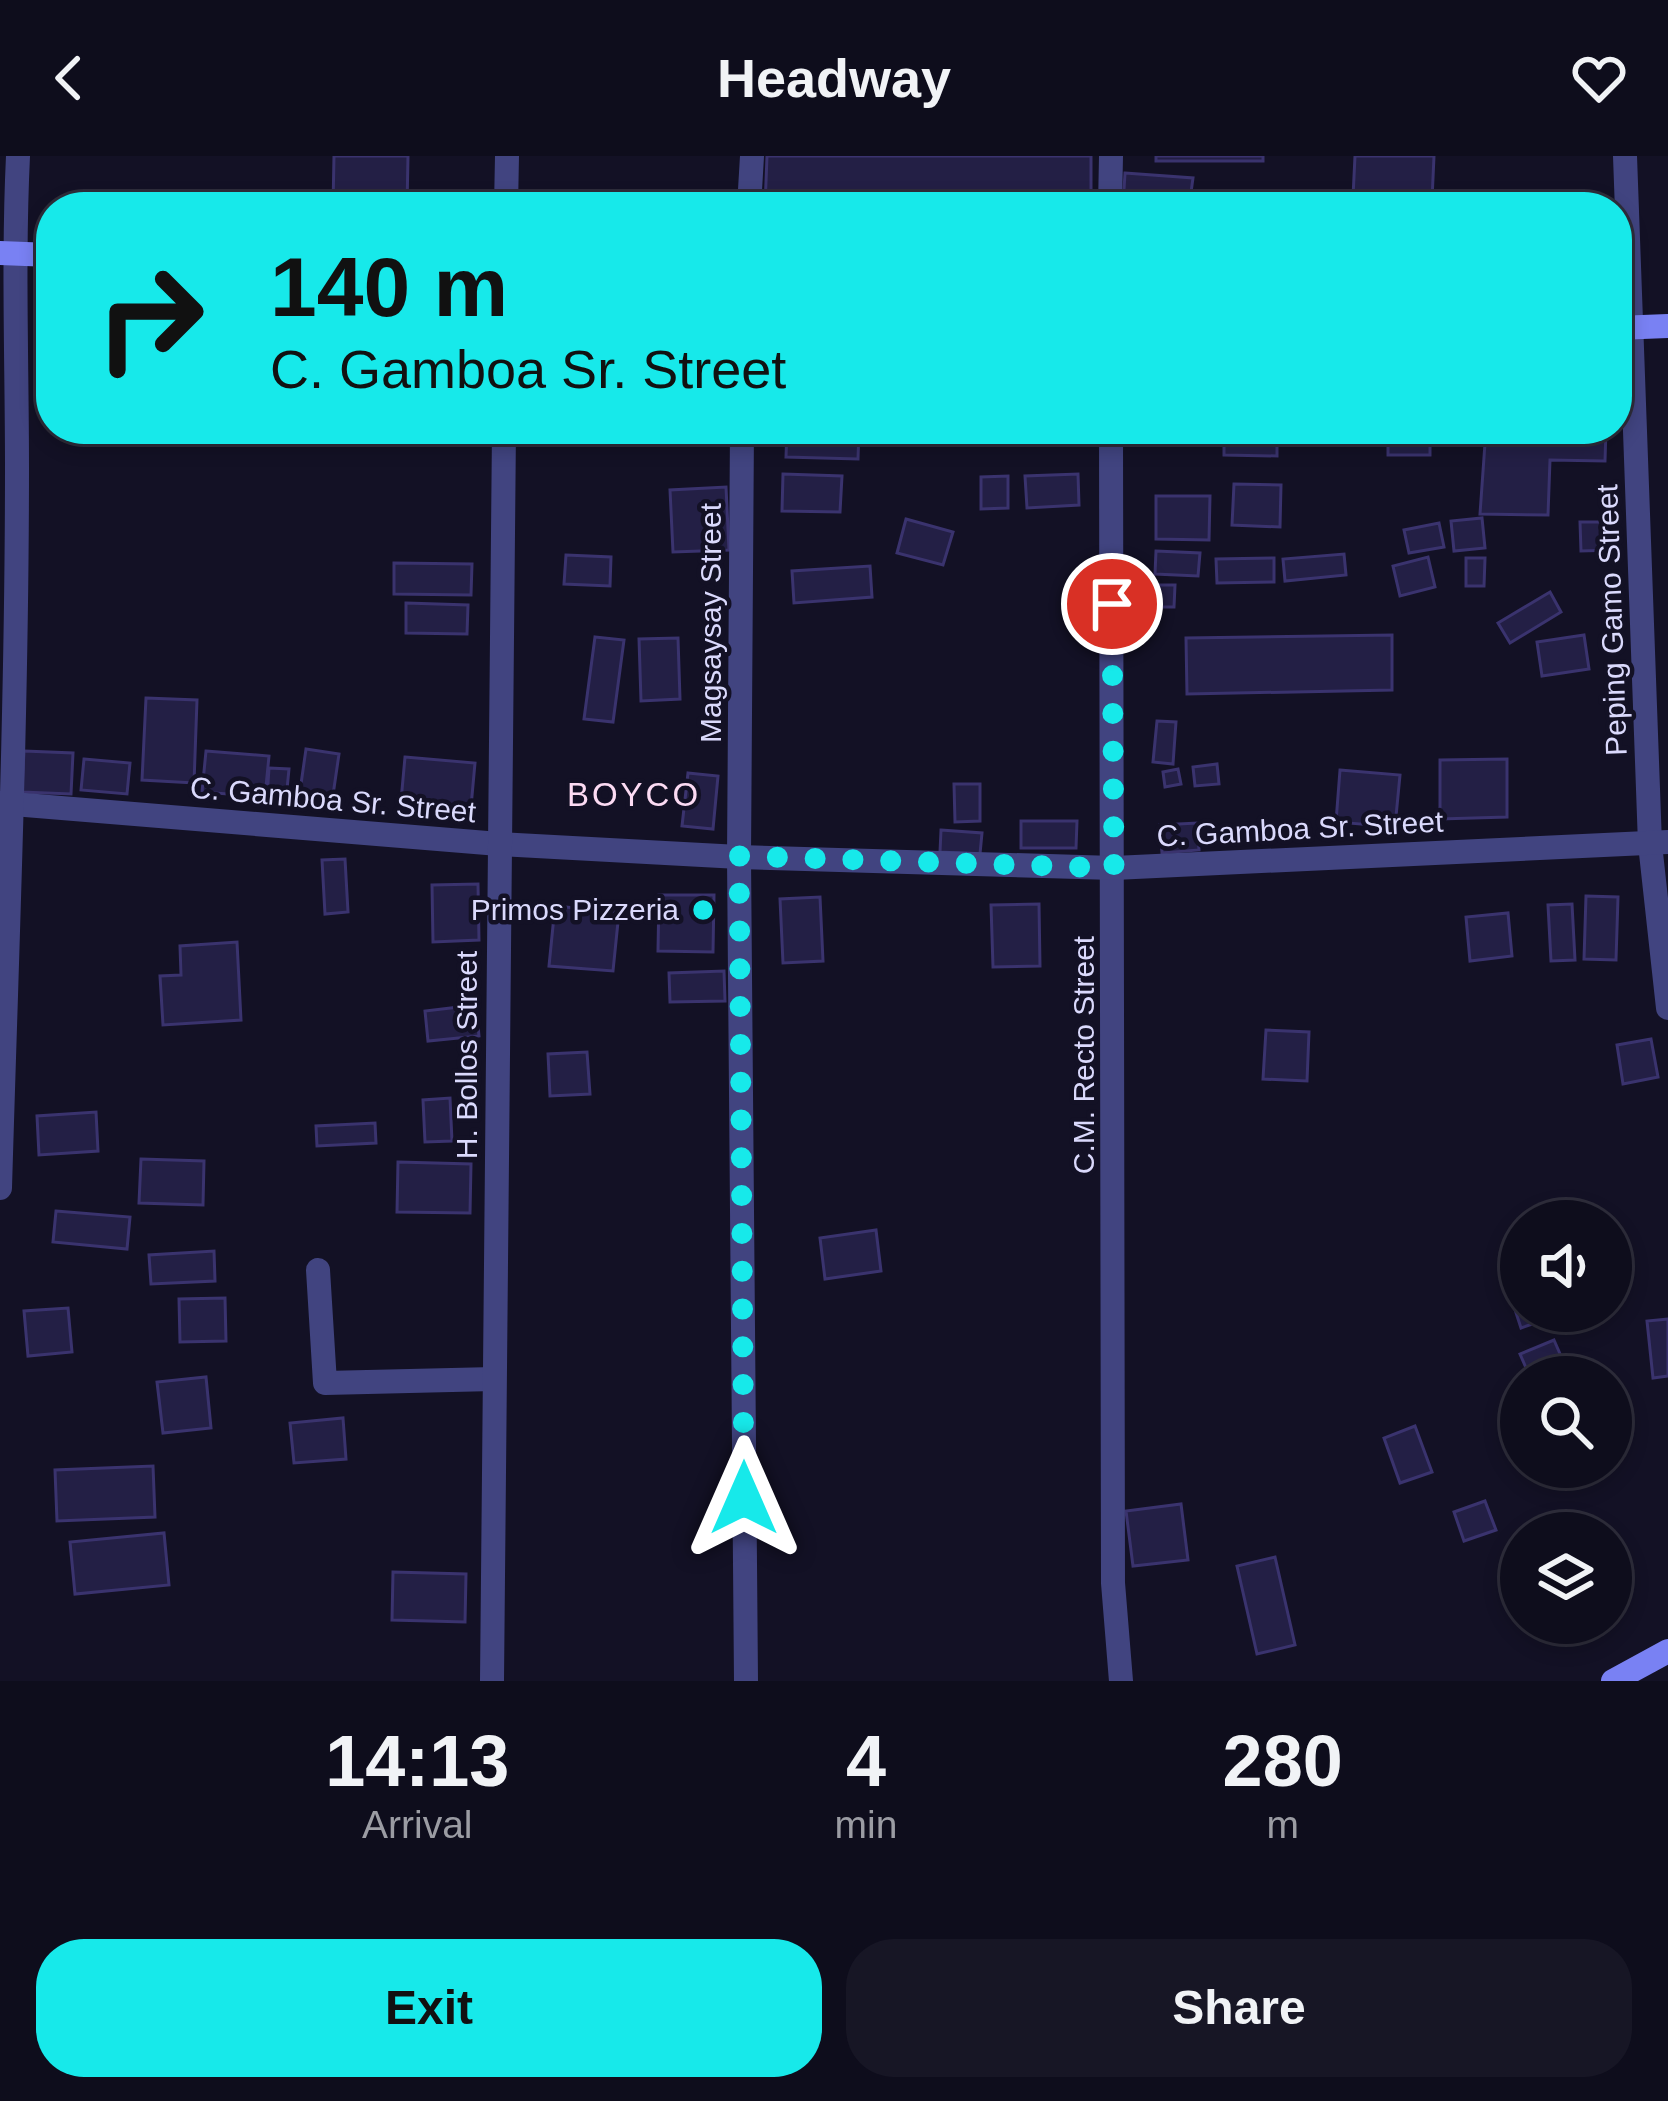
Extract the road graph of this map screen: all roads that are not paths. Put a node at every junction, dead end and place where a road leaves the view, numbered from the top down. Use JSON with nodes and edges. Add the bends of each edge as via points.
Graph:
{"nodes":[{"id":1,"x":18,"y":156,"type":"edge"},
{"id":2,"x":507,"y":156,"type":"edge"},
{"id":3,"x":752,"y":156,"type":"edge"},
{"id":4,"x":1111,"y":156,"type":"edge"},
{"id":5,"x":1625,"y":156,"type":"edge"},
{"id":6,"x":506,"y":192,"type":"edge"},
{"id":7,"x":750,"y":192,"type":"edge"},
{"id":8,"x":1111,"y":192,"type":"edge"},
{"id":9,"x":1625,"y":192,"type":"edge"},
{"id":10,"x":7,"y":253,"type":"edge"},
{"id":11,"x":1668,"y":326,"type":"edge"},
{"id":12,"x":1632,"y":328,"type":"edge"},
{"id":13,"x":504,"y":444,"type":"edge"},
{"id":14,"x":742,"y":444,"type":"edge"},
{"id":15,"x":1111,"y":444,"type":"edge"},
{"id":16,"x":1632,"y":444,"type":"edge"},
{"id":17,"x":6,"y":803,"type":"edge"},
{"id":18,"x":1659,"y":843,"type":"edge"},
{"id":19,"x":499,"y":844,"type":"junction"},
{"id":20,"x":739,"y":856,"type":"junction"},
{"id":21,"x":1114,"y":868,"type":"junction"},
{"id":22,"x":1668,"y":1008,"type":"edge"},
{"id":23,"x":0,"y":1189,"type":"edge"},
{"id":24,"x":319,"y":1270,"type":"dead end"},
{"id":25,"x":494,"y":1379,"type":"junction"},
{"id":26,"x":1668,"y":1651,"type":"edge"},
{"id":27,"x":493,"y":1681,"type":"edge"},
{"id":28,"x":746,"y":1681,"type":"edge"},
{"id":29,"x":1121,"y":1681,"type":"edge"},
{"id":30,"x":1613,"y":1681,"type":"edge"}],
"edges":[{"from":1,"to":10,"type":"street"},
{"from":2,"to":6,"type":"street"},
{"from":3,"to":7,"type":"street"},
{"from":4,"to":8,"type":"street"},
{"from":5,"to":9,"type":"street","name":"Peping Gamo Street"},
{"from":10,"to":17,"type":"street","via":[[17,467]]},
{"from":11,"to":12,"type":"street"},
{"from":13,"to":19,"type":"street","name":"H. Bollos Street"},
{"from":14,"to":20,"type":"street","name":"Magsaysay Street"},
{"from":15,"to":21,"type":"street","name":"C.M. Recto Street"},
{"from":16,"to":18,"type":"street","name":"Peping Gamo Street"},
{"from":17,"to":19,"type":"street","name":"C. Gamboa Sr. Street"},
{"from":17,"to":23,"type":"street"},
{"from":18,"to":21,"type":"street","name":"C. Gamboa Sr. Street"},
{"from":18,"to":22,"type":"street","name":"Peping Gamo Street"},
{"from":19,"to":20,"type":"street","name":"C. Gamboa Sr. Street"},
{"from":19,"to":25,"type":"street","name":"H. Bollos Street"},
{"from":20,"to":21,"type":"street","name":"C. Gamboa Sr. Street"},
{"from":20,"to":28,"type":"street","name":"Magsaysay Street"},
{"from":21,"to":29,"type":"street","name":"C.M. Recto Street","via":[[1113,1583]]},
{"from":24,"to":25,"type":"street","via":[[325,1382]]},
{"from":25,"to":27,"type":"street","name":"H. Bollos Street"},
{"from":26,"to":30,"type":"street"}]}
